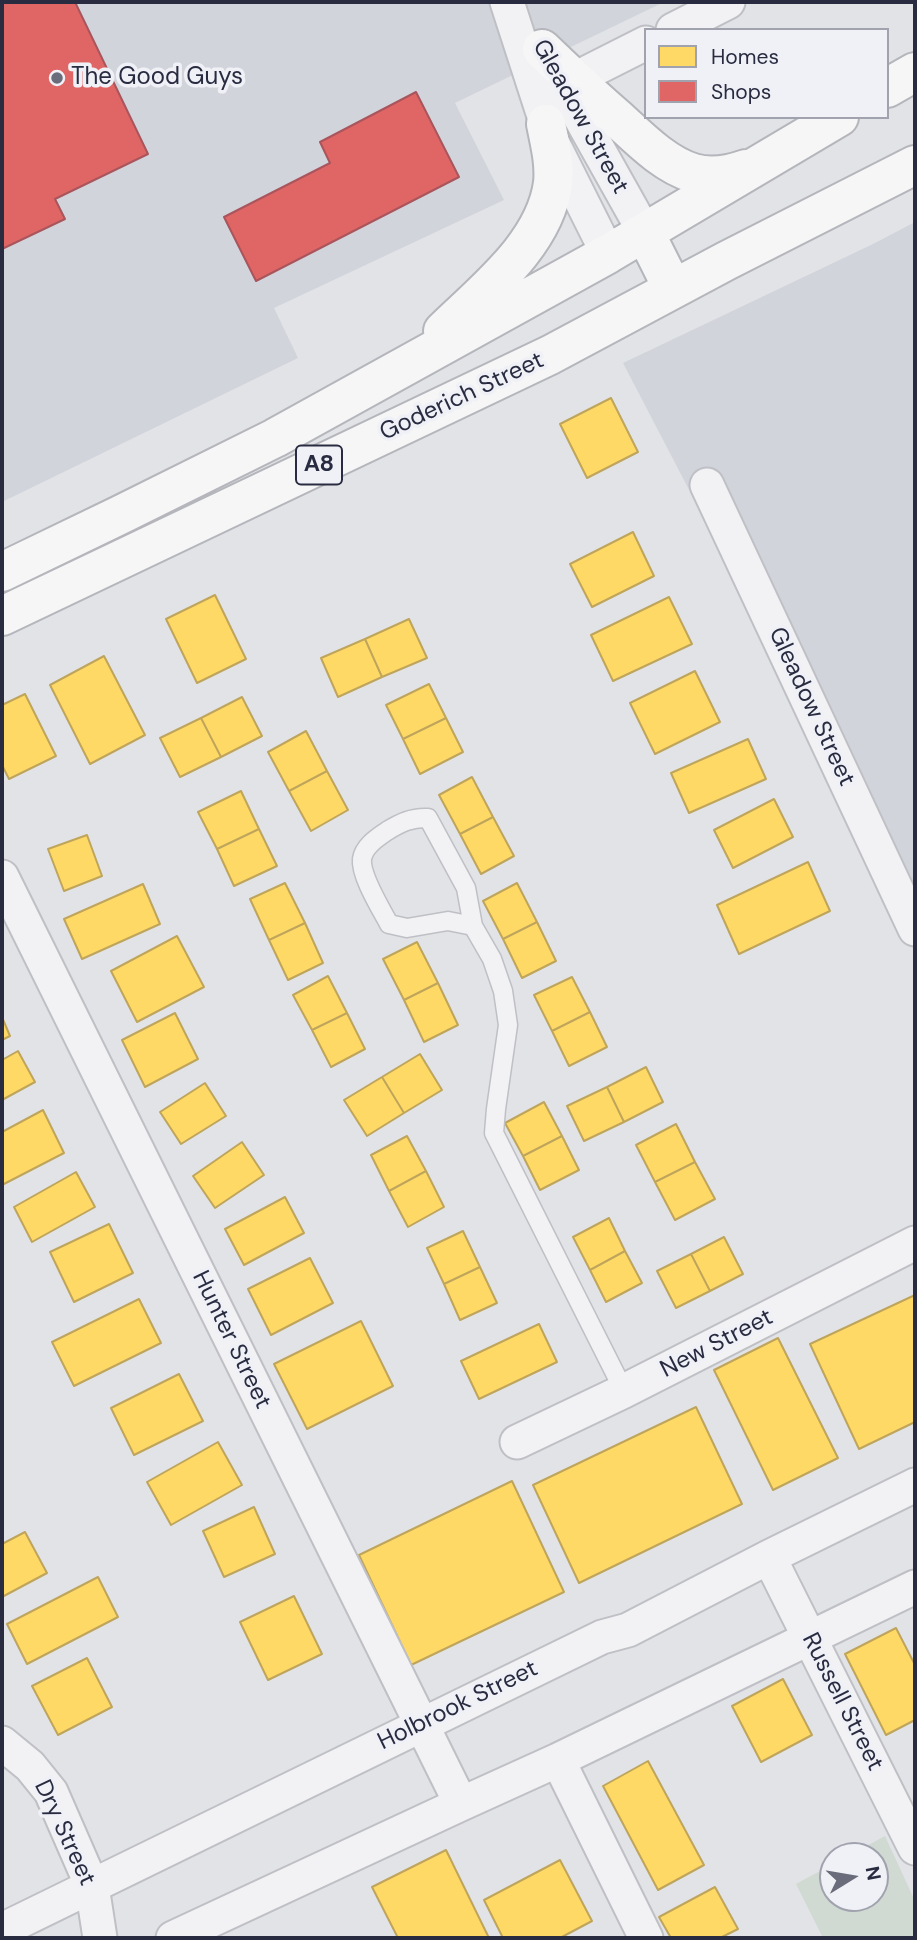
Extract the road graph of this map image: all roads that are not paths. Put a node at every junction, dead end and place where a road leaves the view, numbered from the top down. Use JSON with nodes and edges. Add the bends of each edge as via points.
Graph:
{"nodes":[{"id":1,"x":507,"y":2,"type":"edge"},
{"id":2,"x":515,"y":2,"type":"edge"},
{"id":3,"x":728,"y":2,"type":"edge"},
{"id":4,"x":677,"y":28,"type":"edge"},
{"id":5,"x":644,"y":44,"type":"edge"},
{"id":6,"x":542,"y":49,"type":"joint"},
{"id":7,"x":915,"y":72,"type":"edge"},
{"id":8,"x":889,"y":87,"type":"edge"},
{"id":9,"x":555,"y":97,"type":"junction"},
{"id":10,"x":836,"y":119,"type":"edge"},
{"id":11,"x":769,"y":159,"type":"junction"},
{"id":12,"x":915,"y":165,"type":"edge"},
{"id":13,"x":645,"y":233,"type":"junction"},
{"id":14,"x":608,"y":254,"type":"junction"},
{"id":15,"x":673,"y":289,"type":"junction"},
{"id":16,"x":635,"y":310,"type":"junction"},
{"id":17,"x":409,"y":364,"type":"junction"},
{"id":18,"x":707,"y":485,"type":"dead end"},
{"id":19,"x":2,"y":572,"type":"edge"},
{"id":20,"x":2,"y":616,"type":"edge"},
{"id":21,"x":2,"y":877,"type":"edge"},
{"id":22,"x":473,"y":926,"type":"junction"},
{"id":23,"x":915,"y":929,"type":"edge"},
{"id":24,"x":915,"y":1243,"type":"edge"},
{"id":25,"x":624,"y":1391,"type":"junction"},
{"id":26,"x":517,"y":1442,"type":"dead end"},
{"id":27,"x":915,"y":1485,"type":"edge"},
{"id":28,"x":769,"y":1557,"type":"junction"},
{"id":29,"x":915,"y":1587,"type":"edge"},
{"id":30,"x":810,"y":1639,"type":"junction"},
{"id":31,"x":420,"y":1724,"type":"junction"},
{"id":32,"x":2,"y":1743,"type":"edge"},
{"id":33,"x":558,"y":1760,"type":"junction"},
{"id":34,"x":461,"y":1804,"type":"junction"},
{"id":35,"x":915,"y":1848,"type":"edge"},
{"id":36,"x":93,"y":1886,"type":"junction"},
{"id":37,"x":2,"y":1930,"type":"edge"},
{"id":38,"x":100,"y":1938,"type":"edge"},
{"id":39,"x":173,"y":1938,"type":"edge"},
{"id":40,"x":646,"y":1938,"type":"edge"}],
"edges":[{"from":1,"to":9,"type":"street","name":"Gleadow Street"},
{"from":2,"to":6,"type":"street","name":"Gleadow Street"},
{"from":3,"to":4,"type":"street"},
{"from":5,"to":9,"type":"street"},
{"from":6,"to":9,"type":"highway"},
{"from":7,"to":8,"type":"highway"},
{"from":9,"to":11,"type":"highway","via":[[695,174],[737,173]]},
{"from":9,"to":13,"type":"street","name":"Gleadow Street"},
{"from":9,"to":14,"type":"street","name":"Gleadow Street","via":[[554,144]]},
{"from":9,"to":17,"type":"highway","via":[[553,183],[539,226],[522,252]]},
{"from":10,"to":11,"type":"highway","name":"Goderich Street","number":"A8"},
{"from":11,"to":13,"type":"highway","name":"Goderich Street","number":"A8"},
{"from":12,"to":15,"type":"highway","name":"Goderich Street","number":"A8"},
{"from":13,"to":14,"type":"highway","name":"Goderich Street","number":"A8"},
{"from":13,"to":15,"type":"highway"},
{"from":14,"to":16,"type":"highway"},
{"from":14,"to":17,"type":"highway","name":"Goderich Street","number":"A8"},
{"from":15,"to":16,"type":"highway","name":"Goderich Street","number":"A8"},
{"from":16,"to":20,"type":"highway","name":"Goderich Street","number":"A8","via":[[550,355]]},
{"from":17,"to":19,"type":"highway","name":"Goderich Street","number":"A8","via":[[275,438]]},
{"from":18,"to":23,"type":"street","name":"Gleadow Street"},
{"from":21,"to":31,"type":"street","name":"Hunter Street"},
{"from":22,"to":22,"type":"lane","via":[[448,921],[407,928],[389,924],[363,872],[362,857],[372,841],[415,817],[428,818],[466,887]]},
{"from":22,"to":25,"type":"lane","via":[[492,959],[508,1024],[494,1133]]},
{"from":24,"to":25,"type":"street","name":"New Street"},
{"from":25,"to":26,"type":"street","name":"New Street"},
{"from":27,"to":28,"type":"street","name":"Holbrook Street"},
{"from":28,"to":30,"type":"street","name":"Russell Street"},
{"from":28,"to":31,"type":"street","name":"Holbrook Street","via":[[628,1630],[602,1637]]},
{"from":29,"to":30,"type":"street"},
{"from":30,"to":33,"type":"street"},
{"from":30,"to":35,"type":"street","name":"Russell Street"},
{"from":31,"to":34,"type":"street","name":"Hunter Street"},
{"from":31,"to":36,"type":"street","name":"Holbrook Street"},
{"from":32,"to":36,"type":"street","name":"Dry Street","via":[[30,1766],[51,1792]]},
{"from":33,"to":34,"type":"street"},
{"from":33,"to":40,"type":"street"},
{"from":34,"to":39,"type":"street"},
{"from":36,"to":37,"type":"street","name":"Holbrook Street"},
{"from":36,"to":38,"type":"street","name":"Dry Street"}]}
